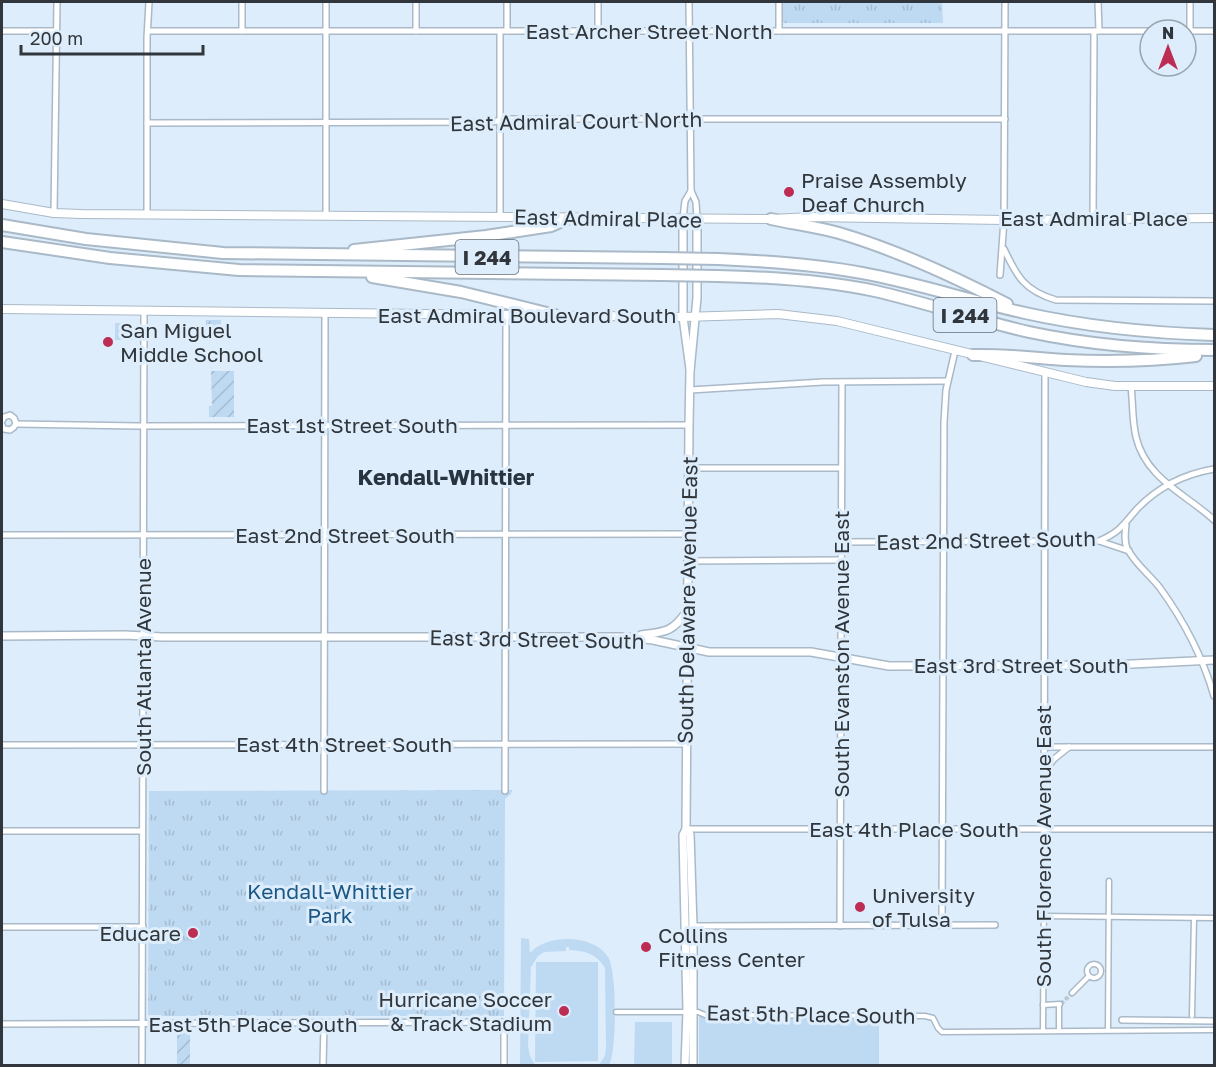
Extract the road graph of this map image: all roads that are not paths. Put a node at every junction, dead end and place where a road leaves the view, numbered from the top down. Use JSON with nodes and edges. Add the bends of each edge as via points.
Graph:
{"nodes":[{"id":1,"x":57,"y":2,"type":"edge"},
{"id":2,"x":149,"y":2,"type":"edge"},
{"id":3,"x":242,"y":2,"type":"edge"},
{"id":4,"x":326,"y":2,"type":"edge"},
{"id":5,"x":416,"y":2,"type":"edge"},
{"id":6,"x":507,"y":2,"type":"edge"},
{"id":7,"x":598,"y":2,"type":"edge"},
{"id":8,"x":689,"y":2,"type":"edge"},
{"id":9,"x":779,"y":2,"type":"edge"},
{"id":10,"x":1005,"y":2,"type":"edge"},
{"id":11,"x":1098,"y":2,"type":"edge"},
{"id":12,"x":1190,"y":2,"type":"edge"},
{"id":13,"x":1189,"y":18,"type":"edge"},
{"id":14,"x":1005,"y":30,"type":"junction"},
{"id":15,"x":2,"y":31,"type":"edge"},
{"id":16,"x":56,"y":31,"type":"junction"},
{"id":17,"x":148,"y":31,"type":"junction"},
{"id":18,"x":242,"y":31,"type":"junction"},
{"id":19,"x":326,"y":31,"type":"junction"},
{"id":20,"x":417,"y":31,"type":"junction"},
{"id":21,"x":500,"y":31,"type":"junction"},
{"id":22,"x":507,"y":31,"type":"junction"},
{"id":23,"x":598,"y":31,"type":"junction"},
{"id":24,"x":690,"y":31,"type":"junction"},
{"id":25,"x":779,"y":31,"type":"junction"},
{"id":26,"x":1138,"y":31,"type":"edge"},
{"id":27,"x":1198,"y":31,"type":"edge"},
{"id":28,"x":1215,"y":31,"type":"edge"},
{"id":29,"x":1096,"y":32,"type":"junction"},
{"id":30,"x":690,"y":119,"type":"junction"},
{"id":31,"x":1005,"y":119,"type":"junction"},
{"id":32,"x":500,"y":120,"type":"junction"},
{"id":33,"x":147,"y":123,"type":"junction"},
{"id":34,"x":326,"y":123,"type":"junction"},
{"id":35,"x":691,"y":191,"type":"junction"},
{"id":36,"x":2,"y":204,"type":"edge"},
{"id":37,"x":54,"y":213,"type":"junction"},
{"id":38,"x":147,"y":214,"type":"junction"},
{"id":39,"x":326,"y":216,"type":"junction"},
{"id":40,"x":500,"y":217,"type":"junction"},
{"id":41,"x":569,"y":218,"type":"junction"},
{"id":42,"x":684,"y":218,"type":"junction"},
{"id":43,"x":1215,"y":218,"type":"edge"},
{"id":44,"x":697,"y":219,"type":"junction"},
{"id":45,"x":771,"y":219,"type":"junction"},
{"id":46,"x":1093,"y":219,"type":"junction"},
{"id":47,"x":1004,"y":220,"type":"junction"},
{"id":48,"x":2,"y":225,"type":"edge"},
{"id":49,"x":2,"y":242,"type":"edge"},
{"id":50,"x":1003,"y":247,"type":"junction"},
{"id":51,"x":311,"y":255,"type":"junction"},
{"id":52,"x":343,"y":272,"type":"junction"},
{"id":53,"x":1000,"y":275,"type":"dead end"},
{"id":54,"x":1215,"y":301,"type":"edge"},
{"id":55,"x":2,"y":309,"type":"edge"},
{"id":56,"x":144,"y":310,"type":"junction"},
{"id":57,"x":1023,"y":312,"type":"junction"},
{"id":58,"x":325,"y":313,"type":"junction"},
{"id":59,"x":506,"y":315,"type":"junction"},
{"id":60,"x":555,"y":315,"type":"junction"},
{"id":61,"x":696,"y":316,"type":"junction"},
{"id":62,"x":684,"y":317,"type":"junction"},
{"id":63,"x":1215,"y":335,"type":"edge"},
{"id":64,"x":955,"y":351,"type":"junction"},
{"id":65,"x":1215,"y":352,"type":"edge"},
{"id":66,"x":973,"y":355,"type":"junction"},
{"id":67,"x":690,"y":371,"type":"junction"},
{"id":68,"x":1045,"y":373,"type":"junction"},
{"id":69,"x":947,"y":381,"type":"junction"},
{"id":70,"x":842,"y":382,"type":"junction"},
{"id":71,"x":1131,"y":386,"type":"junction"},
{"id":72,"x":1215,"y":386,"type":"edge"},
{"id":73,"x":690,"y":390,"type":"junction"},
{"id":74,"x":2,"y":423,"type":"edge"},
{"id":75,"x":16,"y":424,"type":"junction"},
{"id":76,"x":325,"y":425,"type":"junction"},
{"id":77,"x":689,"y":425,"type":"junction"},
{"id":78,"x":144,"y":426,"type":"junction"},
{"id":79,"x":506,"y":426,"type":"junction"},
{"id":80,"x":688,"y":468,"type":"junction"},
{"id":81,"x":841,"y":468,"type":"junction"},
{"id":82,"x":1215,"y":469,"type":"edge"},
{"id":83,"x":1168,"y":485,"type":"junction"},
{"id":84,"x":1215,"y":520,"type":"edge"},
{"id":85,"x":1126,"y":525,"type":"junction"},
{"id":86,"x":506,"y":534,"type":"junction"},
{"id":87,"x":688,"y":534,"type":"junction"},
{"id":88,"x":2,"y":535,"type":"edge"},
{"id":89,"x":143,"y":535,"type":"junction"},
{"id":90,"x":325,"y":535,"type":"junction"},
{"id":91,"x":1044,"y":541,"type":"junction"},
{"id":92,"x":1099,"y":541,"type":"junction"},
{"id":93,"x":842,"y":542,"type":"junction"},
{"id":94,"x":943,"y":542,"type":"junction"},
{"id":95,"x":1129,"y":551,"type":"junction"},
{"id":96,"x":841,"y":560,"type":"junction"},
{"id":97,"x":688,"y":561,"type":"junction"},
{"id":98,"x":688,"y":609,"type":"junction"},
{"id":99,"x":2,"y":636,"type":"edge"},
{"id":100,"x":143,"y":636,"type":"junction"},
{"id":101,"x":505,"y":636,"type":"junction"},
{"id":102,"x":324,"y":637,"type":"junction"},
{"id":103,"x":627,"y":637,"type":"junction"},
{"id":104,"x":688,"y":648,"type":"junction"},
{"id":105,"x":841,"y":657,"type":"junction"},
{"id":106,"x":1215,"y":660,"type":"edge"},
{"id":107,"x":1202,"y":661,"type":"junction"},
{"id":108,"x":943,"y":666,"type":"junction"},
{"id":109,"x":1044,"y":666,"type":"junction"},
{"id":110,"x":1215,"y":696,"type":"edge"},
{"id":111,"x":143,"y":744,"type":"junction"},
{"id":112,"x":324,"y":744,"type":"junction"},
{"id":113,"x":505,"y":744,"type":"junction"},
{"id":114,"x":686,"y":744,"type":"junction"},
{"id":115,"x":2,"y":745,"type":"edge"},
{"id":116,"x":1043,"y":747,"type":"junction"},
{"id":117,"x":1069,"y":747,"type":"junction"},
{"id":118,"x":1215,"y":747,"type":"edge"},
{"id":119,"x":1043,"y":773,"type":"junction"},
{"id":120,"x":324,"y":791,"type":"dead end"},
{"id":121,"x":505,"y":791,"type":"dead end"},
{"id":122,"x":686,"y":829,"type":"junction"},
{"id":123,"x":840,"y":829,"type":"junction"},
{"id":124,"x":942,"y":829,"type":"junction"},
{"id":125,"x":1044,"y":829,"type":"junction"},
{"id":126,"x":1215,"y":829,"type":"edge"},
{"id":127,"x":2,"y":831,"type":"edge"},
{"id":128,"x":142,"y":831,"type":"junction"},
{"id":129,"x":1109,"y":881,"type":"dead end"},
{"id":130,"x":1044,"y":898,"type":"joint"},
{"id":131,"x":1043,"y":916,"type":"junction"},
{"id":132,"x":1110,"y":916,"type":"junction"},
{"id":133,"x":1194,"y":918,"type":"junction"},
{"id":134,"x":1215,"y":918,"type":"edge"},
{"id":135,"x":942,"y":925,"type":"junction"},
{"id":136,"x":684,"y":926,"type":"junction"},
{"id":137,"x":693,"y":926,"type":"junction"},
{"id":138,"x":840,"y":926,"type":"junction"},
{"id":139,"x":995,"y":926,"type":"dead end"},
{"id":140,"x":2,"y":927,"type":"edge"},
{"id":141,"x":143,"y":927,"type":"junction"},
{"id":142,"x":1101,"y":971,"type":"junction"},
{"id":143,"x":1109,"y":971,"type":"junction"},
{"id":144,"x":1089,"y":976,"type":"junction"},
{"id":145,"x":1072,"y":993,"type":"tunnel mouth"},
{"id":146,"x":1043,"y":1005,"type":"junction"},
{"id":147,"x":690,"y":1011,"type":"junction"},
{"id":148,"x":616,"y":1012,"type":"dead end"},
{"id":149,"x":1192,"y":1016,"type":"dead end"},
{"id":150,"x":1122,"y":1020,"type":"dead end"},
{"id":151,"x":1215,"y":1021,"type":"edge"},
{"id":152,"x":142,"y":1023,"type":"junction"},
{"id":153,"x":2,"y":1024,"type":"edge"},
{"id":154,"x":324,"y":1024,"type":"junction"},
{"id":155,"x":1059,"y":1030,"type":"junction"},
{"id":156,"x":1108,"y":1030,"type":"junction"},
{"id":157,"x":1215,"y":1030,"type":"edge"},
{"id":158,"x":1043,"y":1031,"type":"junction"},
{"id":159,"x":142,"y":1065,"type":"edge"},
{"id":160,"x":323,"y":1065,"type":"edge"},
{"id":161,"x":504,"y":1065,"type":"edge"},
{"id":162,"x":685,"y":1065,"type":"edge"},
{"id":163,"x":693,"y":1065,"type":"edge"}],
"edges":[{"from":1,"to":16,"type":"street"},
{"from":2,"to":17,"type":"street"},
{"from":3,"to":18,"type":"street"},
{"from":4,"to":19,"type":"street"},
{"from":5,"to":20,"type":"street"},
{"from":6,"to":22,"type":"street"},
{"from":7,"to":23,"type":"street"},
{"from":8,"to":24,"type":"street"},
{"from":9,"to":25,"type":"street"},
{"from":10,"to":14,"type":"street"},
{"from":11,"to":29,"type":"street"},
{"from":12,"to":13,"type":"street"},
{"from":14,"to":25,"type":"street","name":"East Archer Street North"},
{"from":14,"to":29,"type":"street","name":"East Archer Street North"},
{"from":14,"to":31,"type":"street"},
{"from":15,"to":16,"type":"street"},
{"from":16,"to":37,"type":"street"},
{"from":17,"to":18,"type":"street","name":"East Archer Street North"},
{"from":17,"to":33,"type":"street"},
{"from":18,"to":19,"type":"street","name":"East Archer Street North"},
{"from":19,"to":20,"type":"street","name":"East Archer Street North"},
{"from":19,"to":34,"type":"street"},
{"from":20,"to":21,"type":"street","name":"East Archer Street North"},
{"from":21,"to":22,"type":"street","name":"East Archer Street North"},
{"from":21,"to":32,"type":"street"},
{"from":22,"to":23,"type":"street","name":"East Archer Street North"},
{"from":23,"to":24,"type":"street","name":"East Archer Street North"},
{"from":24,"to":25,"type":"street","name":"East Archer Street North"},
{"from":24,"to":30,"type":"street"},
{"from":26,"to":29,"type":"street","name":"East Archer Street North"},
{"from":27,"to":28,"type":"street"},
{"from":29,"to":46,"type":"street"},
{"from":30,"to":31,"type":"street","name":"East Admiral Court North"},
{"from":30,"to":32,"type":"street","name":"East Admiral Court North"},
{"from":30,"to":35,"type":"street"},
{"from":31,"to":47,"type":"street"},
{"from":32,"to":34,"type":"street","name":"East Admiral Court North"},
{"from":32,"to":40,"type":"street"},
{"from":33,"to":34,"type":"street","name":"East Admiral Court North"},
{"from":33,"to":38,"type":"street"},
{"from":34,"to":39,"type":"street"},
{"from":35,"to":42,"type":"street","via":[[685,201]]},
{"from":35,"to":44,"type":"street"},
{"from":36,"to":37,"type":"main road","name":"East Admiral Place"},
{"from":37,"to":38,"type":"main road","name":"East Admiral Place"},
{"from":38,"to":39,"type":"main road","name":"East Admiral Place"},
{"from":39,"to":40,"type":"main road","name":"East Admiral Place"},
{"from":40,"to":41,"type":"main road","name":"East Admiral Place"},
{"from":41,"to":42,"type":"main road","name":"East Admiral Place"},
{"from":41,"to":51,"type":"highway","via":[[551,225],[486,236]]},
{"from":42,"to":44,"type":"main road","name":"East Admiral Place"},
{"from":42,"to":62,"type":"street","name":"South Delaware Avenue East"},
{"from":43,"to":46,"type":"main road","name":"East Admiral Place"},
{"from":44,"to":45,"type":"main road","name":"East Admiral Place"},
{"from":44,"to":61,"type":"street","name":"South Delaware Avenue East"},
{"from":45,"to":47,"type":"main road","name":"East Admiral Place"},
{"from":45,"to":57,"type":"highway","via":[[872,245],[957,278]]},
{"from":46,"to":47,"type":"main road","name":"East Admiral Place"},
{"from":47,"to":50,"type":"street"},
{"from":48,"to":51,"type":"highway","number":"I 244","via":[[182,250]]},
{"from":49,"to":52,"type":"highway","number":"I 244","via":[[171,265]]},
{"from":50,"to":53,"type":"street"},
{"from":50,"to":54,"type":"street","via":[[1017,275],[1033,291],[1056,300]]},
{"from":51,"to":57,"type":"highway","number":"I 244","bridge":true,"via":[[718,259],[815,265],[909,282]]},
{"from":52,"to":60,"type":"highway","via":[[461,292]]},
{"from":52,"to":65,"type":"highway","number":"I 244","bridge":true,"via":[[785,278],[875,291],[1072,339],[1122,347]]},
{"from":55,"to":56,"type":"main road","name":"East Admiral Boulevard South"},
{"from":56,"to":58,"type":"main road","name":"East Admiral Boulevard South"},
{"from":56,"to":78,"type":"street","name":"South Atlanta Avenue"},
{"from":57,"to":63,"type":"highway","number":"I 244","via":[[1127,330]]},
{"from":58,"to":59,"type":"main road","name":"East Admiral Boulevard South"},
{"from":58,"to":76,"type":"street"},
{"from":59,"to":60,"type":"main road","name":"East Admiral Boulevard South"},
{"from":59,"to":79,"type":"street"},
{"from":60,"to":62,"type":"main road","name":"East Admiral Boulevard South"},
{"from":61,"to":62,"type":"main road","name":"East Admiral Boulevard South"},
{"from":61,"to":64,"type":"main road","name":"East Admiral Boulevard South","via":[[817,317]]},
{"from":61,"to":67,"type":"street","name":"South Delaware Avenue East"},
{"from":62,"to":67,"type":"street","name":"South Delaware Avenue East"},
{"from":64,"to":66,"type":"main road","name":"East Admiral Boulevard South"},
{"from":64,"to":69,"type":"street"},
{"from":65,"to":66,"type":"highway","via":[[1155,361]]},
{"from":66,"to":68,"type":"main road","name":"East Admiral Boulevard South"},
{"from":67,"to":73,"type":"street","name":"South Delaware Avenue East"},
{"from":68,"to":71,"type":"main road"},
{"from":68,"to":91,"type":"street","name":"South Florence Avenue East"},
{"from":69,"to":70,"type":"street"},
{"from":69,"to":94,"type":"street"},
{"from":70,"to":73,"type":"street"},
{"from":70,"to":81,"type":"street","name":"South Evanston Avenue East"},
{"from":71,"to":72,"type":"main road"},
{"from":71,"to":83,"type":"street","via":[[1140,449],[1154,472]]},
{"from":73,"to":77,"type":"street","name":"South Delaware Avenue East"},
{"from":74,"to":75,"type":"street","name":"East 1st Street South","via":[[4,429],[10,430]]},
{"from":74,"to":75,"type":"street","name":"East 1st Street South","via":[[10,415]]},
{"from":75,"to":78,"type":"street","name":"East 1st Street South"},
{"from":76,"to":78,"type":"street","name":"East 1st Street South"},
{"from":76,"to":79,"type":"street","name":"East 1st Street South"},
{"from":76,"to":90,"type":"street"},
{"from":77,"to":79,"type":"street","name":"East 1st Street South"},
{"from":77,"to":80,"type":"street","name":"South Delaware Avenue East"},
{"from":78,"to":89,"type":"street","name":"South Atlanta Avenue"},
{"from":79,"to":86,"type":"street"},
{"from":80,"to":81,"type":"street"},
{"from":80,"to":87,"type":"street","name":"South Delaware Avenue East"},
{"from":81,"to":93,"type":"street","name":"South Evanston Avenue East"},
{"from":82,"to":83,"type":"street","name":"East 2nd Street South"},
{"from":83,"to":84,"type":"street"},
{"from":83,"to":85,"type":"street","name":"East 2nd Street South","via":[[1145,501]]},
{"from":85,"to":92,"type":"street","name":"East 2nd Street South"},
{"from":85,"to":95,"type":"street","via":[[1125,543]]},
{"from":86,"to":87,"type":"street","name":"East 2nd Street South"},
{"from":86,"to":90,"type":"street","name":"East 2nd Street South"},
{"from":86,"to":101,"type":"street"},
{"from":87,"to":97,"type":"street","name":"South Delaware Avenue East"},
{"from":88,"to":89,"type":"street","name":"East 2nd Street South"},
{"from":89,"to":90,"type":"street","name":"East 2nd Street South"},
{"from":89,"to":100,"type":"street","name":"South Atlanta Avenue"},
{"from":90,"to":102,"type":"street"},
{"from":91,"to":92,"type":"street","name":"East 2nd Street South"},
{"from":91,"to":94,"type":"street","name":"East 2nd Street South"},
{"from":91,"to":109,"type":"street","name":"South Florence Avenue East"},
{"from":92,"to":95,"type":"street"},
{"from":93,"to":94,"type":"street","name":"East 2nd Street South"},
{"from":93,"to":96,"type":"street","name":"South Evanston Avenue East"},
{"from":94,"to":108,"type":"street"},
{"from":95,"to":107,"type":"street","via":[[1172,605]]},
{"from":96,"to":97,"type":"street"},
{"from":96,"to":105,"type":"street","name":"South Evanston Avenue East"},
{"from":97,"to":98,"type":"street","name":"South Delaware Avenue East"},
{"from":98,"to":103,"type":"street","via":[[678,623],[662,633]]},
{"from":98,"to":104,"type":"street","name":"South Delaware Avenue East"},
{"from":99,"to":100,"type":"street","name":"East 3rd Street South"},
{"from":100,"to":102,"type":"street","name":"East 3rd Street South"},
{"from":100,"to":111,"type":"street","name":"South Atlanta Avenue"},
{"from":101,"to":102,"type":"street","name":"East 3rd Street South"},
{"from":101,"to":103,"type":"street","name":"East 3rd Street South"},
{"from":101,"to":113,"type":"street"},
{"from":102,"to":112,"type":"street"},
{"from":103,"to":104,"type":"street","name":"East 3rd Street South"},
{"from":104,"to":105,"type":"street","name":"East 3rd Street South","via":[[717,652],[811,652]]},
{"from":104,"to":114,"type":"street","name":"South Delaware Avenue East"},
{"from":105,"to":108,"type":"street","name":"East 3rd Street South","via":[[889,666]]},
{"from":105,"to":123,"type":"street","name":"South Evanston Avenue East"},
{"from":106,"to":107,"type":"street","name":"East 3rd Street South"},
{"from":107,"to":109,"type":"street","name":"East 3rd Street South"},
{"from":107,"to":110,"type":"street"},
{"from":108,"to":109,"type":"street","name":"East 3rd Street South"},
{"from":108,"to":124,"type":"street"},
{"from":109,"to":116,"type":"street","name":"South Florence Avenue East"},
{"from":111,"to":112,"type":"street","name":"East 4th Street South"},
{"from":111,"to":115,"type":"street","name":"East 4th Street South"},
{"from":111,"to":128,"type":"street","name":"South Atlanta Avenue"},
{"from":112,"to":113,"type":"street","name":"East 4th Street South"},
{"from":112,"to":120,"type":"street"},
{"from":113,"to":114,"type":"street","name":"East 4th Street South"},
{"from":113,"to":121,"type":"street"},
{"from":114,"to":122,"type":"street","name":"South Delaware Avenue East"},
{"from":116,"to":117,"type":"street"},
{"from":116,"to":119,"type":"street","name":"South Florence Avenue East"},
{"from":117,"to":118,"type":"street"},
{"from":117,"to":119,"type":"street"},
{"from":119,"to":125,"type":"street","name":"South Florence Avenue East"},
{"from":122,"to":123,"type":"street","name":"East 4th Place South"},
{"from":122,"to":136,"type":"street","name":"South Delaware Avenue East"},
{"from":122,"to":137,"type":"street","name":"South Delaware Avenue East","via":[[690,834]]},
{"from":123,"to":124,"type":"street","name":"East 4th Place South"},
{"from":123,"to":138,"type":"street","name":"South Evanston Avenue East"},
{"from":124,"to":125,"type":"street","name":"East 4th Place South"},
{"from":124,"to":135,"type":"street"},
{"from":125,"to":126,"type":"street","name":"East 4th Place South"},
{"from":125,"to":130,"type":"street","name":"South Florence Avenue East"},
{"from":127,"to":128,"type":"street"},
{"from":128,"to":141,"type":"street","name":"South Atlanta Avenue"},
{"from":129,"to":132,"type":"street"},
{"from":130,"to":131,"type":"street","name":"South Florence Avenue East"},
{"from":131,"to":132,"type":"street"},
{"from":131,"to":146,"type":"street","name":"South Florence Avenue East"},
{"from":132,"to":133,"type":"street"},
{"from":132,"to":143,"type":"street"},
{"from":133,"to":134,"type":"street"},
{"from":133,"to":149,"type":"street"},
{"from":135,"to":138,"type":"street"},
{"from":135,"to":139,"type":"street"},
{"from":136,"to":137,"type":"street"},
{"from":136,"to":147,"type":"street","name":"South Delaware Avenue East"},
{"from":137,"to":138,"type":"street"},
{"from":137,"to":147,"type":"street","name":"South Delaware Avenue East"},
{"from":140,"to":141,"type":"street"},
{"from":141,"to":152,"type":"street","name":"South Atlanta Avenue"},
{"from":142,"to":143,"type":"street"},
{"from":142,"to":144,"type":"street","via":[[1097,978]]},
{"from":142,"to":144,"type":"street","via":[[1098,965],[1090,965]]},
{"from":143,"to":156,"type":"street"},
{"from":144,"to":145,"type":"street"},
{"from":146,"to":155,"type":"street","via":[[1060,1005]]},
{"from":146,"to":158,"type":"street","name":"South Florence Avenue East"},
{"from":147,"to":148,"type":"street","name":"East 5th Place South"},
{"from":147,"to":158,"type":"street","name":"East 5th Place South","via":[[705,1015],[926,1016],[933,1018],[942,1032]]},
{"from":147,"to":162,"type":"street","name":"South Delaware Avenue East"},
{"from":147,"to":163,"type":"street","name":"South Delaware Avenue East"},
{"from":150,"to":151,"type":"street"},
{"from":152,"to":153,"type":"street","name":"East 5th Place South"},
{"from":152,"to":154,"type":"street","name":"East 5th Place South"},
{"from":152,"to":159,"type":"street","name":"South Atlanta Avenue"},
{"from":154,"to":160,"type":"street"},
{"from":154,"to":161,"type":"street","name":"East 5th Place South","via":[[504,1022]]},
{"from":155,"to":156,"type":"street","name":"East 5th Place South"},
{"from":155,"to":158,"type":"street","name":"East 5th Place South"},
{"from":156,"to":157,"type":"street","name":"East 5th Place South"}]}
